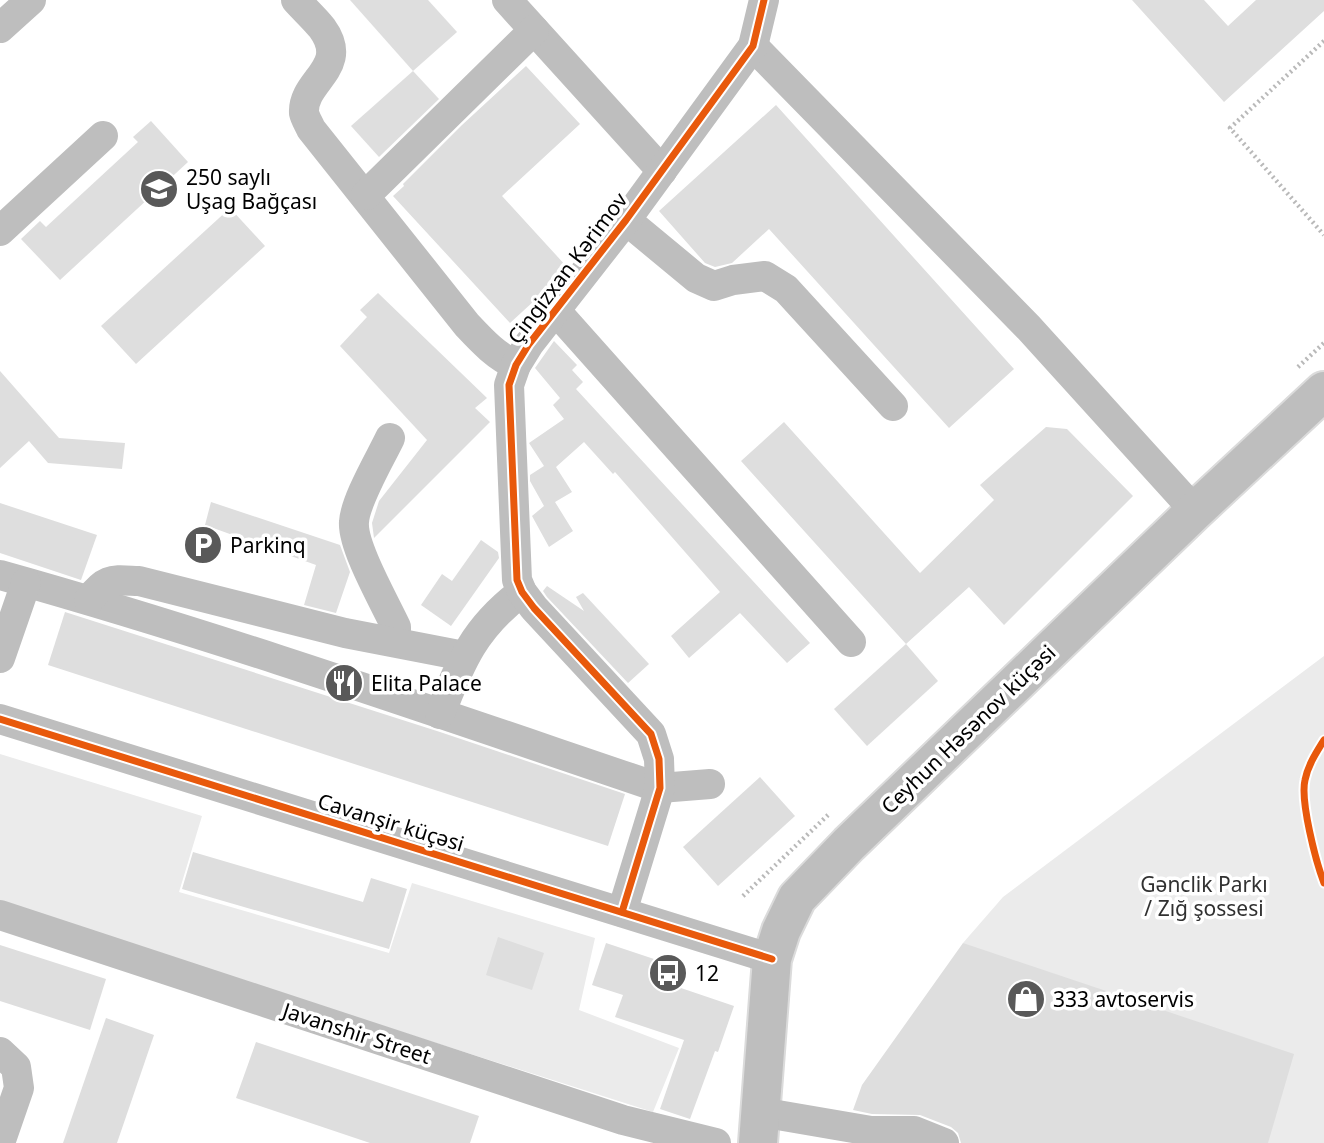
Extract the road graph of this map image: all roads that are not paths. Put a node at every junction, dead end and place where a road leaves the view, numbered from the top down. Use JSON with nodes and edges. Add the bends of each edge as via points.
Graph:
{"nodes":[{"id":1,"x":31,"y":0,"type":"edge"},
{"id":2,"x":296,"y":0,"type":"edge"},
{"id":3,"x":507,"y":0,"type":"edge"},
{"id":4,"x":764,"y":0,"type":"edge"},
{"id":5,"x":0,"y":27,"type":"edge"},
{"id":6,"x":534,"y":30,"type":"junction"},
{"id":7,"x":753,"y":46,"type":"junction"},
{"id":8,"x":103,"y":136,"type":"dead end"},
{"id":9,"x":662,"y":171,"type":"junction"},
{"id":10,"x":366,"y":195,"type":"junction"},
{"id":11,"x":626,"y":220,"type":"junction"},
{"id":12,"x":0,"y":231,"type":"edge"},
{"id":13,"x":555,"y":310,"type":"junction"},
{"id":14,"x":516,"y":365,"type":"junction"},
{"id":15,"x":1324,"y":391,"type":"edge"},
{"id":16,"x":893,"y":406,"type":"dead end"},
{"id":17,"x":390,"y":438,"type":"dead end"},
{"id":18,"x":1195,"y":511,"type":"junction"},
{"id":19,"x":13,"y":579,"type":"edge"},
{"id":20,"x":522,"y":592,"type":"junction"},
{"id":21,"x":89,"y":600,"type":"junction"},
{"id":22,"x":397,"y":642,"type":"junction"},
{"id":23,"x":851,"y":642,"type":"dead end"},
{"id":24,"x":464,"y":656,"type":"junction"},
{"id":25,"x":0,"y":658,"type":"edge"},
{"id":26,"x":440,"y":714,"type":"junction"},
{"id":27,"x":0,"y":719,"type":"edge"},
{"id":28,"x":710,"y":784,"type":"dead end"},
{"id":29,"x":660,"y":788,"type":"junction"},
{"id":30,"x":622,"y":912,"type":"junction"},
{"id":31,"x":0,"y":915,"type":"edge"},
{"id":32,"x":772,"y":959,"type":"junction"},
{"id":33,"x":0,"y":1052,"type":"edge"},
{"id":34,"x":759,"y":1128,"type":"edge"},
{"id":35,"x":645,"y":1135,"type":"edge"},
{"id":36,"x":1,"y":1143,"type":"edge"},
{"id":37,"x":716,"y":1143,"type":"edge"},
{"id":38,"x":944,"y":1143,"type":"edge"}],
"edges":[{"from":1,"to":5,"type":"street"},
{"from":2,"to":10,"type":"street","via":[[331,46],[331,62],[308,98],[304,114],[311,129]]},
{"from":3,"to":6,"type":"street"},
{"from":4,"to":7,"type":"street","name":"Çingizxan Kərimov"},
{"from":6,"to":9,"type":"street"},
{"from":6,"to":10,"type":"street"},
{"from":7,"to":9,"type":"street","name":"Çingizxan Kərimov"},
{"from":7,"to":18,"type":"street","via":[[1029,328]]},
{"from":8,"to":12,"type":"street"},
{"from":9,"to":11,"type":"street","name":"Çingizxan Kərimov"},
{"from":10,"to":14,"type":"street","via":[[467,325],[487,347]]},
{"from":11,"to":13,"type":"street","name":"Çingizxan Kərimov"},
{"from":11,"to":16,"type":"street","via":[[696,278],[713,286],[765,276],[786,289]]},
{"from":13,"to":14,"type":"street","name":"Çingizxan Kərimov"},
{"from":13,"to":23,"type":"street"},
{"from":14,"to":20,"type":"street","name":"Çingizxan Kərimov","via":[[509,385],[517,580]]},
{"from":15,"to":18,"type":"main road","name":"Ceyhun Həsənov küçəsi"},
{"from":17,"to":22,"type":"street","via":[[354,522],[356,540],[396,627]]},
{"from":18,"to":32,"type":"main road","name":"Ceyhun Həsənov küçəsi","via":[[797,898]]},
{"from":19,"to":21,"type":"street"},
{"from":19,"to":25,"type":"street"},
{"from":20,"to":24,"type":"street","via":[[499,609]]},
{"from":20,"to":29,"type":"street","via":[[651,734],[659,759]]},
{"from":21,"to":22,"type":"street","via":[[100,586],[115,580],[139,581]]},
{"from":21,"to":26,"type":"street"},
{"from":22,"to":24,"type":"street"},
{"from":24,"to":26,"type":"street"},
{"from":26,"to":29,"type":"street"},
{"from":27,"to":30,"type":"street","name":"Cavanşir küçəsi"},
{"from":28,"to":29,"type":"street"},
{"from":29,"to":30,"type":"street"},
{"from":30,"to":32,"type":"street","name":"Cavanşir küçəsi"},
{"from":31,"to":35,"type":"street","name":"Javanshir Street"},
{"from":32,"to":34,"type":"main road","name":"Ceyhun Həsənov küçəsi"},
{"from":33,"to":36,"type":"street","via":[[16,1067],[19,1088]]},
{"from":34,"to":38,"type":"street","via":[[914,1131]]},
{"from":35,"to":37,"type":"street","name":"Javanshir Street"}]}
